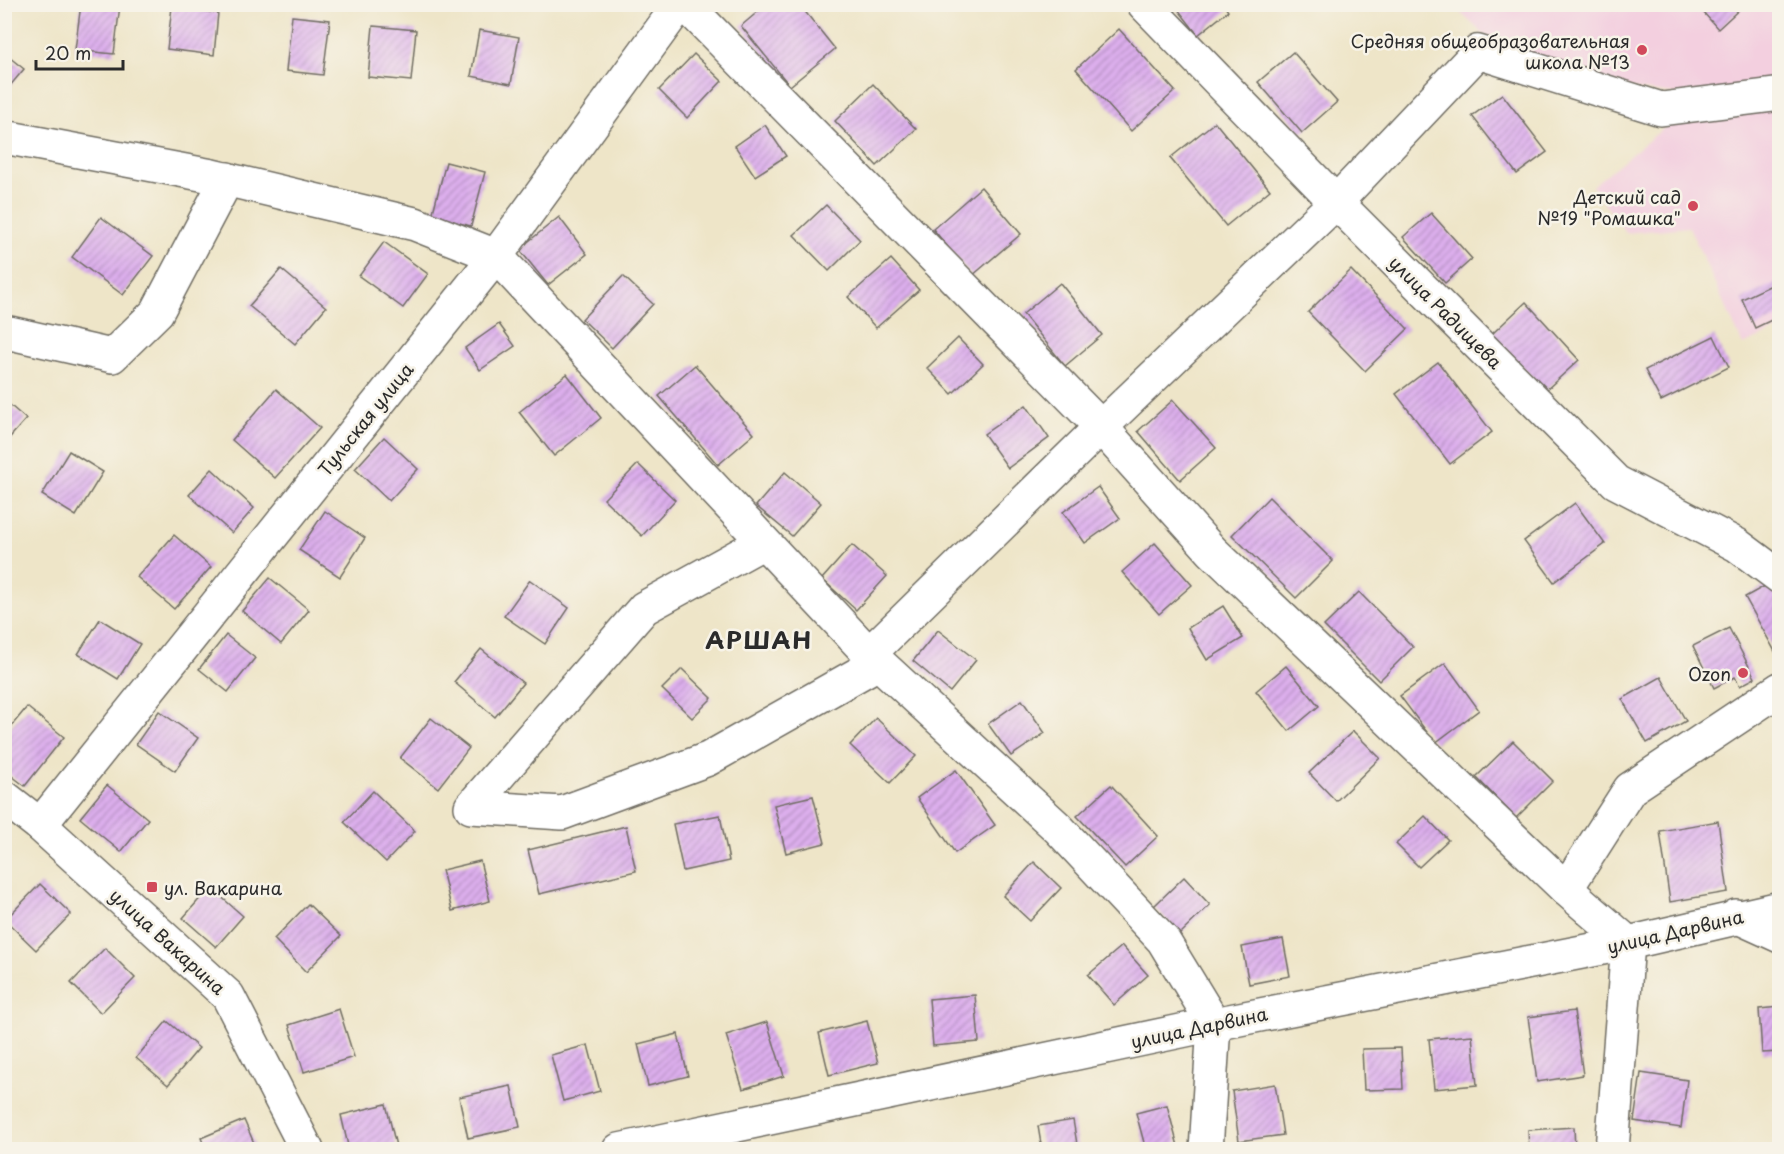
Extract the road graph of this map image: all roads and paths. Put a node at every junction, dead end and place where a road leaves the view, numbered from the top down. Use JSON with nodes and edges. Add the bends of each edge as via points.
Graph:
{"nodes":[{"id":1,"x":682,"y":4,"type":"edge"},
{"id":2,"x":1144,"y":4,"type":"edge"},
{"id":3,"x":1778,"y":91,"type":"edge"},
{"id":4,"x":4,"y":137,"type":"edge"},
{"id":5,"x":227,"y":179,"type":"junction"},
{"id":6,"x":1336,"y":202,"type":"junction"},
{"id":7,"x":496,"y":256,"type":"junction"},
{"id":8,"x":10,"y":333,"type":"dead end"},
{"id":9,"x":1101,"y":427,"type":"junction"},
{"id":10,"x":762,"y":543,"type":"junction"},
{"id":11,"x":1779,"y":577,"type":"edge"},
{"id":12,"x":874,"y":659,"type":"junction"},
{"id":13,"x":1779,"y":689,"type":"edge"},
{"id":14,"x":4,"y":797,"type":"edge"},
{"id":15,"x":40,"y":825,"type":"junction"},
{"id":16,"x":1566,"y":889,"type":"junction"},
{"id":17,"x":1779,"y":908,"type":"edge"},
{"id":18,"x":1736,"y":916,"type":"junction"},
{"id":19,"x":1779,"y":936,"type":"edge"},
{"id":20,"x":1628,"y":943,"type":"junction"},
{"id":21,"x":1214,"y":1024,"type":"junction"},
{"id":22,"x":307,"y":1149,"type":"edge"},
{"id":23,"x":619,"y":1149,"type":"edge"},
{"id":24,"x":1206,"y":1149,"type":"edge"},
{"id":25,"x":1612,"y":1149,"type":"edge"}],
"edges":[{"from":1,"to":7,"type":"street","name":"Тульская улица"},
{"from":1,"to":9,"type":"street"},
{"from":2,"to":6,"type":"street","name":"улица Радищева"},
{"from":3,"to":6,"type":"street","via":[[1661,110],[1478,52]]},
{"from":4,"to":5,"type":"street"},
{"from":5,"to":7,"type":"street","via":[[415,224]]},
{"from":5,"to":8,"type":"street","via":[[157,312],[112,356]]},
{"from":6,"to":9,"type":"street"},
{"from":6,"to":11,"type":"street","name":"улица Радищева","via":[[1616,482],[1737,545]]},
{"from":7,"to":10,"type":"street"},
{"from":7,"to":15,"type":"street","name":"Тульская улица"},
{"from":9,"to":12,"type":"street"},
{"from":9,"to":16,"type":"street","via":[[1212,551]]},
{"from":10,"to":12,"type":"street"},
{"from":10,"to":12,"type":"street","via":[[644,608],[471,807],[562,813],[708,759]]},
{"from":12,"to":21,"type":"street","via":[[1058,828],[1163,940]]},
{"from":13,"to":16,"type":"street","via":[[1630,789]]},
{"from":14,"to":15,"type":"street","name":"улица Вакарина"},
{"from":15,"to":22,"type":"street","name":"улица Вакарина","via":[[228,996]]},
{"from":16,"to":20,"type":"street"},
{"from":17,"to":18,"type":"street","name":"улица Дарвина"},
{"from":18,"to":19,"type":"street"},
{"from":18,"to":20,"type":"street","name":"улица Дарвина"},
{"from":20,"to":21,"type":"street","name":"улица Дарвина"},
{"from":20,"to":25,"type":"street"},
{"from":21,"to":23,"type":"street","name":"улица Дарвина"},
{"from":21,"to":24,"type":"street"}]}
